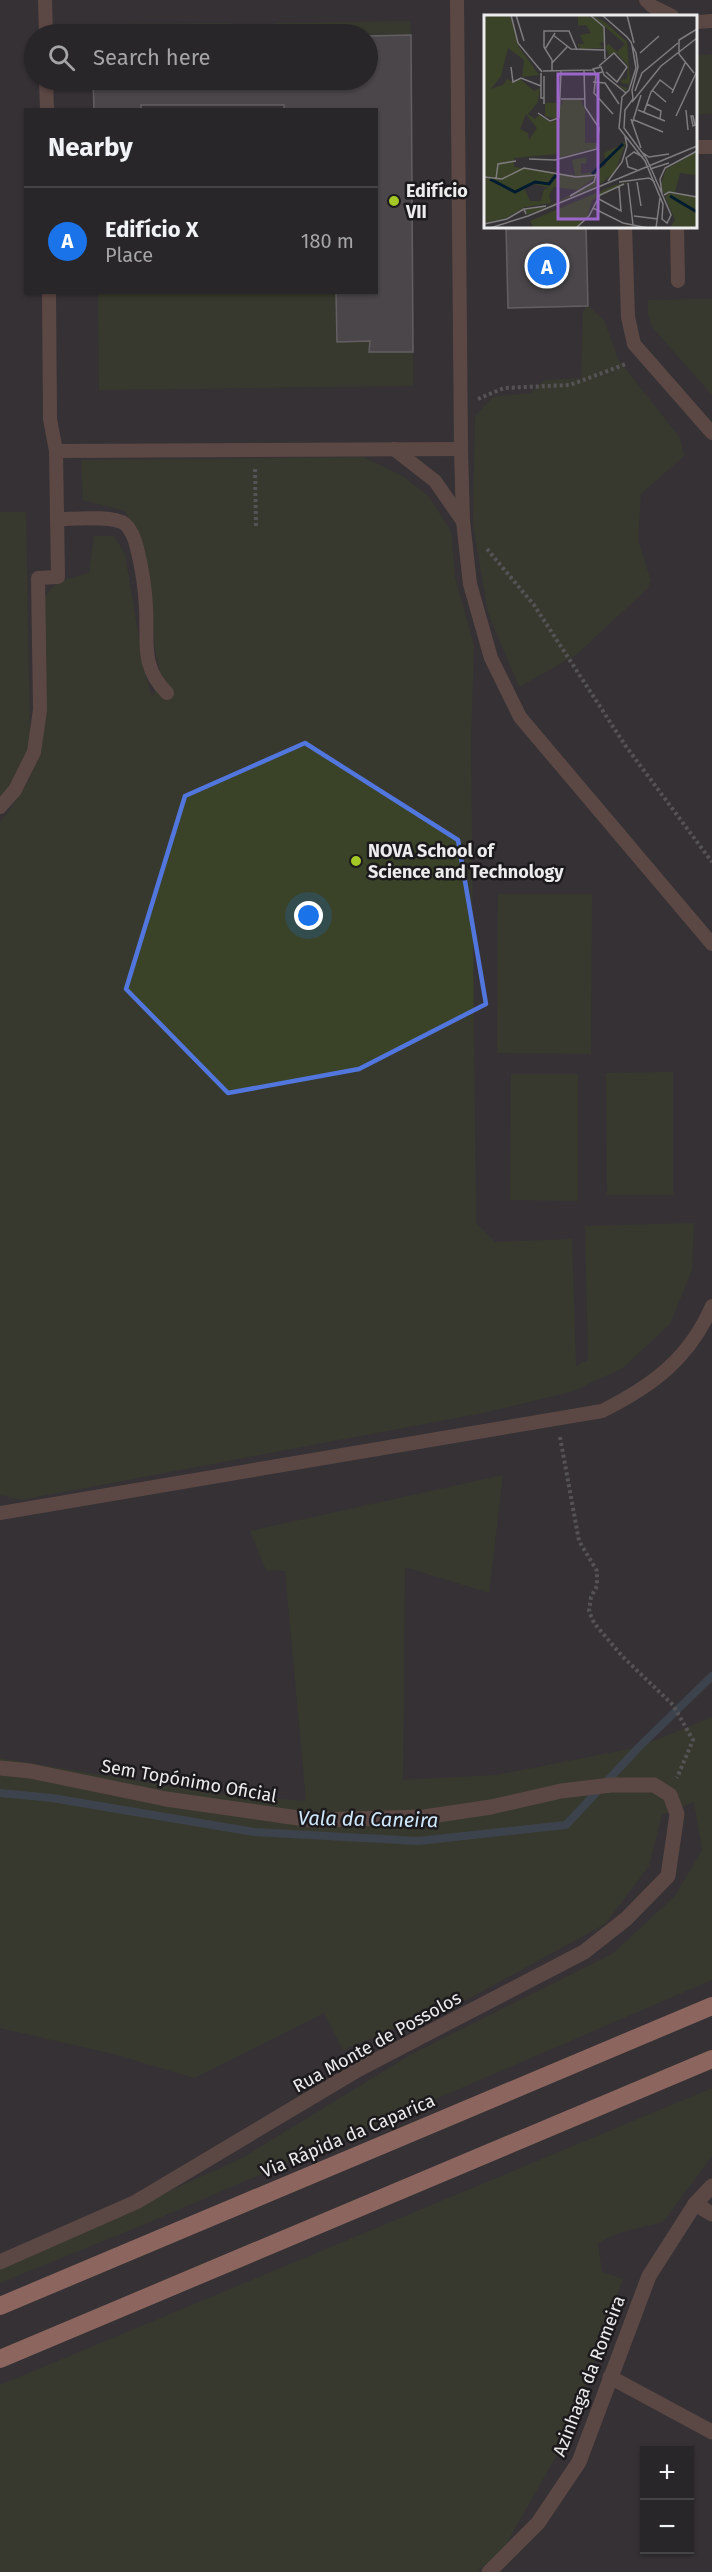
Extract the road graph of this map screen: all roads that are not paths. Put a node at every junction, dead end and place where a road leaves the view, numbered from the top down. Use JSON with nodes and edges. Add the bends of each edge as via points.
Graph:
{"nodes":[{"id":1,"x":45,"y":0,"type":"edge"},
{"id":2,"x":457,"y":0,"type":"edge"},
{"id":3,"x":646,"y":0,"type":"edge"},
{"id":4,"x":667,"y":15,"type":"edge"},
{"id":5,"x":712,"y":21,"type":"edge"},
{"id":6,"x":697,"y":22,"type":"edge"},
{"id":7,"x":46,"y":24,"type":"edge"},
{"id":8,"x":46,"y":90,"type":"edge"},
{"id":9,"x":47,"y":108,"type":"edge"},
{"id":10,"x":625,"y":228,"type":"edge"},
{"id":11,"x":677,"y":228,"type":"edge"},
{"id":12,"x":678,"y":281,"type":"dead end"},
{"id":13,"x":49,"y":294,"type":"edge"},
{"id":14,"x":712,"y":433,"type":"edge"},
{"id":15,"x":394,"y":449,"type":"junction"},
{"id":16,"x":461,"y":449,"type":"junction"},
{"id":17,"x":56,"y":451,"type":"junction"},
{"id":18,"x":57,"y":519,"type":"junction"},
{"id":19,"x":463,"y":521,"type":"junction"},
{"id":20,"x":167,"y":693,"type":"dead end"},
{"id":21,"x":0,"y":807,"type":"edge"},
{"id":22,"x":712,"y":944,"type":"edge"},
{"id":23,"x":712,"y":1306,"type":"edge"},
{"id":24,"x":0,"y":1513,"type":"edge"},
{"id":25,"x":0,"y":1768,"type":"edge"},
{"id":26,"x":677,"y":1814,"type":"joint"},
{"id":27,"x":712,"y":2006,"type":"edge"},
{"id":28,"x":712,"y":2059,"type":"edge"},
{"id":29,"x":712,"y":2186,"type":"edge"},
{"id":30,"x":695,"y":2204,"type":"junction"},
{"id":31,"x":712,"y":2214,"type":"edge"},
{"id":32,"x":0,"y":2262,"type":"edge"},
{"id":33,"x":0,"y":2306,"type":"edge"},
{"id":34,"x":0,"y":2359,"type":"edge"},
{"id":35,"x":610,"y":2377,"type":"junction"},
{"id":36,"x":712,"y":2432,"type":"edge"},
{"id":37,"x":489,"y":2572,"type":"edge"}],
"edges":[{"from":1,"to":7,"type":"lane"},
{"from":2,"to":16,"type":"lane"},
{"from":3,"to":4,"type":"lane"},
{"from":5,"to":6,"type":"lane"},
{"from":8,"to":9,"type":"lane"},
{"from":10,"to":14,"type":"lane","via":[[628,317],[634,344]]},
{"from":11,"to":12,"type":"lane"},
{"from":13,"to":17,"type":"lane","via":[[50,419]]},
{"from":15,"to":16,"type":"lane"},
{"from":15,"to":17,"type":"lane"},
{"from":15,"to":19,"type":"lane","via":[[435,481]]},
{"from":16,"to":19,"type":"lane"},
{"from":17,"to":18,"type":"lane"},
{"from":18,"to":20,"type":"lane","via":[[110,519],[125,524],[131,532],[140,559],[145,596],[147,660],[151,673]]},
{"from":18,"to":21,"type":"lane","via":[[58,577],[38,578],[40,710],[34,752],[15,790]]},
{"from":19,"to":22,"type":"lane","via":[[470,584],[491,658],[520,717]]},
{"from":23,"to":24,"type":"lane","via":[[694,1340],[672,1366],[639,1393],[602,1411]]},
{"from":25,"to":26,"type":"street","name":"Sem Topónimo Oficial","via":[[166,1799],[312,1820],[424,1817],[611,1785],[654,1785],[670,1795]]},
{"from":26,"to":32,"type":"street","name":"Rua Monte de Possolos","via":[[668,1876],[627,1919],[584,1952],[359,2069],[136,2202]]},
{"from":27,"to":33,"type":"highway","name":"Via Rápida da Caparica"},
{"from":28,"to":34,"type":"highway"},
{"from":29,"to":30,"type":"street","name":"Azinhaga da Romeira"},
{"from":30,"to":31,"type":"street"},
{"from":30,"to":35,"type":"street","name":"Azinhaga da Romeira","via":[[649,2276]]},
{"from":35,"to":36,"type":"street"},
{"from":35,"to":37,"type":"street","name":"Azinhaga da Romeira","via":[[579,2462],[538,2523]]}]}
